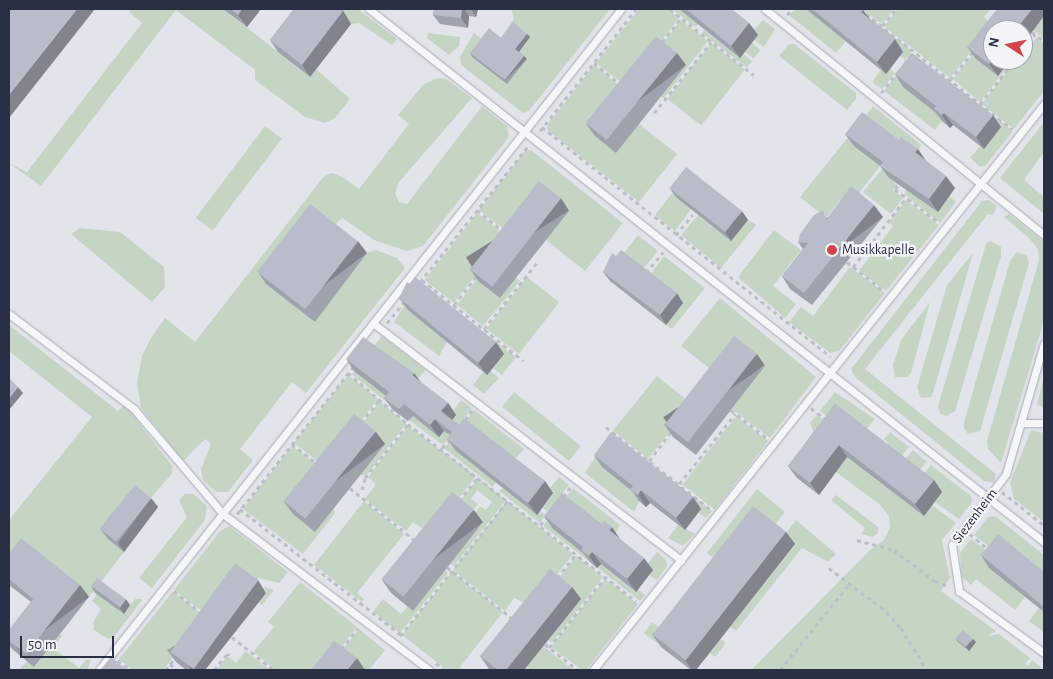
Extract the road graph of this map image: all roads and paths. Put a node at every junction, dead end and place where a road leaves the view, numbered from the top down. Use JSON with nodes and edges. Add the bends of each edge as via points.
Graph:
{"nodes":[{"id":1,"x":369,"y":9,"type":"edge"},
{"id":2,"x":621,"y":9,"type":"edge"},
{"id":3,"x":636,"y":9,"type":"edge"},
{"id":4,"x":670,"y":9,"type":"edge"},
{"id":5,"x":765,"y":9,"type":"edge"},
{"id":6,"x":860,"y":9,"type":"edge"},
{"id":7,"x":896,"y":9,"type":"edge"},
{"id":8,"x":681,"y":18,"type":"junction"},
{"id":9,"x":882,"y":26,"type":"junction"},
{"id":10,"x":1033,"y":34,"type":"edge"},
{"id":11,"x":1044,"y":41,"type":"edge"},
{"id":12,"x":711,"y":42,"type":"junction"},
{"id":13,"x":978,"y":45,"type":"edge"},
{"id":14,"x":656,"y":49,"type":"edge"},
{"id":15,"x":914,"y":51,"type":"junction"},
{"id":16,"x":584,"y":56,"type":"junction"},
{"id":17,"x":593,"y":63,"type":"junction"},
{"id":18,"x":1006,"y":70,"type":"edge"},
{"id":19,"x":754,"y":76,"type":"dead end"},
{"id":20,"x":950,"y":80,"type":"junction"},
{"id":21,"x":625,"y":88,"type":"edge"},
{"id":22,"x":876,"y":98,"type":"junction"},
{"id":23,"x":980,"y":104,"type":"junction"},
{"id":24,"x":1044,"y":104,"type":"edge"},
{"id":25,"x":654,"y":113,"type":"dead end"},
{"id":26,"x":533,"y":120,"type":"junction"},
{"id":27,"x":542,"y":128,"type":"junction"},
{"id":28,"x":524,"y":132,"type":"junction"},
{"id":29,"x":1020,"y":135,"type":"junction"},
{"id":30,"x":534,"y":139,"type":"junction"},
{"id":31,"x":981,"y":183,"type":"junction"},
{"id":32,"x":898,"y":186,"type":"edge"},
{"id":33,"x":906,"y":198,"type":"junction"},
{"id":34,"x":468,"y":203,"type":"junction"},
{"id":35,"x":477,"y":210,"type":"junction"},
{"id":36,"x":945,"y":228,"type":"junction"},
{"id":37,"x":509,"y":235,"type":"edge"},
{"id":38,"x":1044,"y":235,"type":"edge"},
{"id":39,"x":538,"y":260,"type":"dead end"},
{"id":40,"x":847,"y":262,"type":"dead end"},
{"id":41,"x":853,"y":267,"type":"junction"},
{"id":42,"x":413,"y":273,"type":"junction"},
{"id":43,"x":478,"y":274,"type":"edge"},
{"id":44,"x":422,"y":280,"type":"junction"},
{"id":45,"x":416,"y":287,"type":"edge"},
{"id":46,"x":411,"y":294,"type":"edge"},
{"id":47,"x":891,"y":296,"type":"junction"},
{"id":48,"x":454,"y":305,"type":"junction"},
{"id":49,"x":9,"y":314,"type":"edge"},
{"id":50,"x":373,"y":323,"type":"junction"},
{"id":51,"x":484,"y":329,"type":"junction"},
{"id":52,"x":382,"y":330,"type":"junction"},
{"id":53,"x":1044,"y":343,"type":"edge"},
{"id":54,"x":359,"y":359,"type":"edge"},
{"id":55,"x":524,"y":361,"type":"dead end"},
{"id":56,"x":838,"y":363,"type":"junction"},
{"id":57,"x":339,"y":366,"type":"junction"},
{"id":58,"x":831,"y":371,"type":"junction"},
{"id":59,"x":348,"y":373,"type":"junction"},
{"id":60,"x":380,"y":399,"type":"junction"},
{"id":61,"x":806,"y":403,"type":"junction"},
{"id":62,"x":477,"y":404,"type":"junction"},
{"id":63,"x":731,"y":410,"type":"dead end"},
{"id":64,"x":735,"y":414,"type":"junction"},
{"id":65,"x":828,"y":421,"type":"edge"},
{"id":66,"x":1022,"y":423,"type":"junction"},
{"id":67,"x":1044,"y":423,"type":"edge"},
{"id":68,"x":408,"y":424,"type":"junction"},
{"id":69,"x":460,"y":426,"type":"edge"},
{"id":70,"x":676,"y":426,"type":"edge"},
{"id":71,"x":606,"y":427,"type":"dead end"},
{"id":72,"x":356,"y":430,"type":"edge"},
{"id":73,"x":454,"y":434,"type":"edge"},
{"id":74,"x":283,"y":437,"type":"junction"},
{"id":75,"x":774,"y":443,"type":"junction"},
{"id":76,"x":292,"y":444,"type":"junction"},
{"id":77,"x":442,"y":448,"type":"junction"},
{"id":78,"x":649,"y":461,"type":"junction"},
{"id":79,"x":325,"y":469,"type":"edge"},
{"id":80,"x":478,"y":477,"type":"junction"},
{"id":81,"x":576,"y":480,"type":"junction"},
{"id":82,"x":679,"y":484,"type":"junction"},
{"id":83,"x":350,"y":488,"type":"dead end"},
{"id":84,"x":996,"y":488,"type":"junction"},
{"id":85,"x":362,"y":490,"type":"dead end"},
{"id":86,"x":990,"y":498,"type":"junction"},
{"id":87,"x":508,"y":500,"type":"junction"},
{"id":88,"x":232,"y":502,"type":"junction"},
{"id":89,"x":558,"y":503,"type":"edge"},
{"id":90,"x":455,"y":506,"type":"edge"},
{"id":91,"x":241,"y":510,"type":"junction"},
{"id":92,"x":552,"y":510,"type":"edge"},
{"id":93,"x":223,"y":514,"type":"junction"},
{"id":94,"x":717,"y":515,"type":"junction"},
{"id":95,"x":232,"y":521,"type":"junction"},
{"id":96,"x":540,"y":526,"type":"junction"},
{"id":97,"x":1044,"y":526,"type":"edge"},
{"id":98,"x":964,"y":530,"type":"junction"},
{"id":99,"x":857,"y":540,"type":"dead end"},
{"id":100,"x":1044,"y":542,"type":"edge"},
{"id":101,"x":421,"y":546,"type":"edge"},
{"id":102,"x":991,"y":551,"type":"edge"},
{"id":103,"x":576,"y":554,"type":"junction"},
{"id":104,"x":681,"y":560,"type":"junction"},
{"id":105,"x":447,"y":567,"type":"dead end"},
{"id":106,"x":829,"y":568,"type":"dead end"},
{"id":107,"x":452,"y":570,"type":"junction"},
{"id":108,"x":605,"y":577,"type":"junction"},
{"id":109,"x":554,"y":582,"type":"edge"},
{"id":110,"x":850,"y":583,"type":"junction"},
{"id":111,"x":166,"y":585,"type":"junction"},
{"id":112,"x":958,"y":591,"type":"junction"},
{"id":113,"x":644,"y":607,"type":"junction"},
{"id":114,"x":207,"y":617,"type":"edge"},
{"id":115,"x":364,"y":621,"type":"junction"},
{"id":116,"x":518,"y":622,"type":"edge"},
{"id":117,"x":401,"y":635,"type":"junction"},
{"id":118,"x":232,"y":637,"type":"dead end"},
{"id":119,"x":408,"y":641,"type":"dead end"},
{"id":120,"x":394,"y":644,"type":"junction"},
{"id":121,"x":545,"y":644,"type":"dead end"},
{"id":122,"x":549,"y":648,"type":"junction"},
{"id":123,"x":1044,"y":653,"type":"edge"},
{"id":124,"x":112,"y":655,"type":"junction"},
{"id":125,"x":234,"y":655,"type":"dead end"},
{"id":126,"x":176,"y":656,"type":"edge"},
{"id":127,"x":336,"y":656,"type":"edge"},
{"id":128,"x":430,"y":658,"type":"dead end"},
{"id":129,"x":170,"y":664,"type":"junction"},
{"id":130,"x":99,"y":670,"type":"edge"},
{"id":131,"x":131,"y":670,"type":"edge"},
{"id":132,"x":165,"y":670,"type":"edge"},
{"id":133,"x":178,"y":670,"type":"edge"},
{"id":134,"x":214,"y":670,"type":"edge"},
{"id":135,"x":274,"y":670,"type":"edge"},
{"id":136,"x":429,"y":670,"type":"edge"},
{"id":137,"x":445,"y":670,"type":"edge"},
{"id":138,"x":578,"y":670,"type":"edge"},
{"id":139,"x":593,"y":670,"type":"edge"},
{"id":140,"x":780,"y":670,"type":"edge"},
{"id":141,"x":927,"y":670,"type":"edge"}],
"edges":[{"from":1,"to":28,"type":"lane"},
{"from":2,"to":16,"type":"lane"},
{"from":3,"to":17,"type":"path"},
{"from":4,"to":8,"type":"path"},
{"from":5,"to":22,"type":"lane"},
{"from":6,"to":9,"type":"path"},
{"from":7,"to":9,"type":"path"},
{"from":8,"to":12,"type":"path"},
{"from":8,"to":14,"type":"path"},
{"from":9,"to":15,"type":"path"},
{"from":10,"to":11,"type":"path"},
{"from":12,"to":19,"type":"path"},
{"from":12,"to":25,"type":"path"},
{"from":13,"to":20,"type":"path"},
{"from":15,"to":20,"type":"path"},
{"from":15,"to":22,"type":"path"},
{"from":16,"to":17,"type":"path"},
{"from":16,"to":26,"type":"lane"},
{"from":17,"to":21,"type":"path"},
{"from":17,"to":27,"type":"path"},
{"from":18,"to":23,"type":"path"},
{"from":20,"to":23,"type":"path"},
{"from":22,"to":31,"type":"lane"},
{"from":23,"to":29,"type":"path"},
{"from":24,"to":29,"type":"lane"},
{"from":26,"to":27,"type":"path"},
{"from":26,"to":28,"type":"lane"},
{"from":27,"to":30,"type":"path"},
{"from":27,"to":56,"type":"path"},
{"from":28,"to":30,"type":"lane"},
{"from":28,"to":34,"type":"lane"},
{"from":29,"to":31,"type":"lane"},
{"from":30,"to":35,"type":"path"},
{"from":30,"to":58,"type":"lane"},
{"from":31,"to":36,"type":"lane"},
{"from":31,"to":38,"type":"lane"},
{"from":32,"to":33,"type":"path","via":[[895,189]]},
{"from":33,"to":36,"type":"path"},
{"from":33,"to":41,"type":"path"},
{"from":34,"to":35,"type":"path"},
{"from":34,"to":42,"type":"lane"},
{"from":35,"to":37,"type":"path"},
{"from":35,"to":44,"type":"path"},
{"from":36,"to":47,"type":"lane"},
{"from":39,"to":51,"type":"path"},
{"from":40,"to":41,"type":"path"},
{"from":41,"to":47,"type":"path"},
{"from":42,"to":44,"type":"path"},
{"from":42,"to":50,"type":"lane"},
{"from":43,"to":48,"type":"path"},
{"from":44,"to":45,"type":"path"},
{"from":44,"to":48,"type":"path"},
{"from":46,"to":52,"type":"path"},
{"from":47,"to":56,"type":"lane"},
{"from":48,"to":51,"type":"path"},
{"from":49,"to":93,"type":"lane","via":[[134,409]]},
{"from":50,"to":52,"type":"lane"},
{"from":50,"to":57,"type":"lane"},
{"from":51,"to":55,"type":"path"},
{"from":52,"to":62,"type":"lane"},
{"from":53,"to":66,"type":"lane","name":"Siezenheim"},
{"from":54,"to":59,"type":"path"},
{"from":56,"to":58,"type":"lane"},
{"from":57,"to":59,"type":"path"},
{"from":57,"to":74,"type":"lane"},
{"from":58,"to":61,"type":"lane"},
{"from":58,"to":86,"type":"lane"},
{"from":59,"to":60,"type":"path"},
{"from":59,"to":76,"type":"path"},
{"from":60,"to":68,"type":"path"},
{"from":60,"to":72,"type":"path"},
{"from":61,"to":65,"type":"path"},
{"from":61,"to":75,"type":"lane"},
{"from":62,"to":69,"type":"path"},
{"from":62,"to":81,"type":"lane"},
{"from":63,"to":64,"type":"path"},
{"from":64,"to":75,"type":"path"},
{"from":64,"to":82,"type":"path"},
{"from":66,"to":67,"type":"lane"},
{"from":66,"to":84,"type":"lane","name":"Siezenheim","via":[[1006,474]]},
{"from":68,"to":77,"type":"path"},
{"from":68,"to":85,"type":"path","via":[[365,478]]},
{"from":70,"to":78,"type":"path"},
{"from":71,"to":78,"type":"path"},
{"from":73,"to":77,"type":"path"},
{"from":74,"to":76,"type":"path"},
{"from":74,"to":88,"type":"lane"},
{"from":75,"to":94,"type":"lane"},
{"from":76,"to":79,"type":"path"},
{"from":76,"to":91,"type":"path"},
{"from":77,"to":80,"type":"path"},
{"from":78,"to":82,"type":"path"},
{"from":80,"to":87,"type":"path"},
{"from":80,"to":90,"type":"path"},
{"from":81,"to":89,"type":"path"},
{"from":81,"to":104,"type":"lane"},
{"from":82,"to":94,"type":"path"},
{"from":83,"to":101,"type":"path"},
{"from":84,"to":86,"type":"lane","name":"Siezenheim"},
{"from":84,"to":97,"type":"path"},
{"from":86,"to":98,"type":"lane","name":"Siezenheim"},
{"from":86,"to":100,"type":"lane"},
{"from":87,"to":96,"type":"path"},
{"from":87,"to":107,"type":"path"},
{"from":88,"to":91,"type":"path"},
{"from":88,"to":93,"type":"lane"},
{"from":91,"to":95,"type":"path"},
{"from":91,"to":117,"type":"path"},
{"from":92,"to":96,"type":"path"},
{"from":93,"to":95,"type":"lane"},
{"from":93,"to":111,"type":"lane"},
{"from":94,"to":104,"type":"lane"},
{"from":95,"to":115,"type":"lane"},
{"from":96,"to":103,"type":"path"},
{"from":98,"to":102,"type":"path"},
{"from":98,"to":112,"type":"lane","name":"Siezenheim","via":[[952,545]]},
{"from":99,"to":112,"type":"path","via":[[894,550],[935,581]]},
{"from":103,"to":108,"type":"path"},
{"from":103,"to":109,"type":"path"},
{"from":104,"to":113,"type":"lane"},
{"from":105,"to":107,"type":"path"},
{"from":106,"to":110,"type":"path"},
{"from":107,"to":116,"type":"path"},
{"from":107,"to":117,"type":"path"},
{"from":108,"to":113,"type":"path"},
{"from":108,"to":122,"type":"path"},
{"from":110,"to":140,"type":"path"},
{"from":110,"to":141,"type":"path","via":[[901,628]]},
{"from":111,"to":114,"type":"path"},
{"from":111,"to":124,"type":"lane"},
{"from":112,"to":123,"type":"lane"},
{"from":113,"to":139,"type":"lane"},
{"from":115,"to":120,"type":"lane"},
{"from":115,"to":127,"type":"path"},
{"from":117,"to":119,"type":"path"},
{"from":117,"to":120,"type":"path"},
{"from":118,"to":135,"type":"path"},
{"from":120,"to":136,"type":"lane"},
{"from":121,"to":122,"type":"path"},
{"from":122,"to":138,"type":"path"},
{"from":124,"to":130,"type":"lane"},
{"from":124,"to":131,"type":"path"},
{"from":125,"to":134,"type":"path","via":[[226,655]]},
{"from":126,"to":129,"type":"path"},
{"from":128,"to":137,"type":"path"},
{"from":129,"to":132,"type":"path"},
{"from":129,"to":133,"type":"path"}]}
